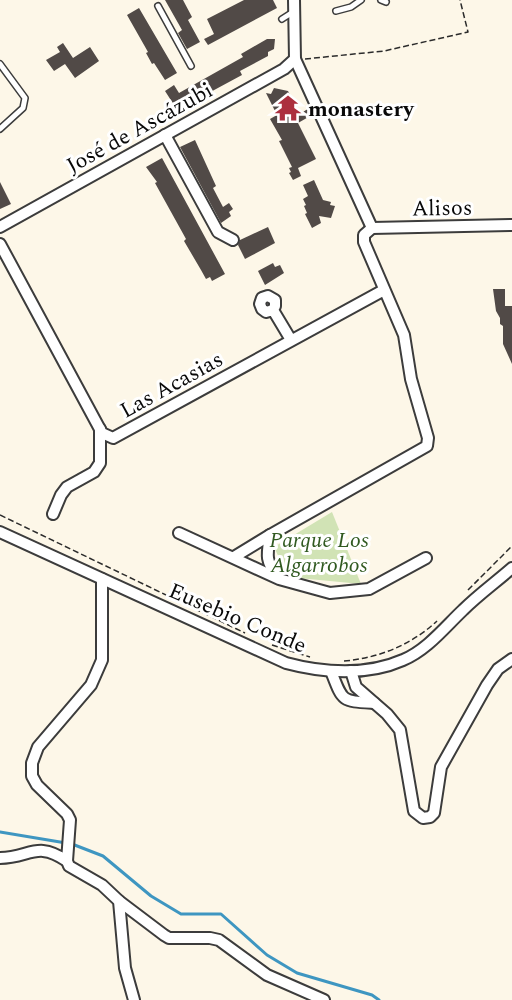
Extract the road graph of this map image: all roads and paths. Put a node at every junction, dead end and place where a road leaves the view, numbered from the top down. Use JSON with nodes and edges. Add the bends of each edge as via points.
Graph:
{"nodes":[{"id":1,"x":361,"y":0,"type":"edge"},
{"id":2,"x":460,"y":0,"type":"edge"},
{"id":3,"x":294,"y":5,"type":"edge"},
{"id":4,"x":158,"y":6,"type":"dead end"},
{"id":5,"x":336,"y":11,"type":"dead end"},
{"id":6,"x":282,"y":19,"type":"dead end"},
{"id":7,"x":295,"y":59,"type":"junction"},
{"id":8,"x":0,"y":64,"type":"edge"},
{"id":9,"x":191,"y":66,"type":"dead end"},
{"id":10,"x":0,"y":129,"type":"edge"},
{"id":11,"x":165,"y":135,"type":"junction"},
{"id":12,"x":512,"y":225,"type":"edge"},
{"id":13,"x":0,"y":227,"type":"edge"},
{"id":14,"x":372,"y":228,"type":"junction"},
{"id":15,"x":233,"y":240,"type":"dead end"},
{"id":16,"x":0,"y":244,"type":"edge"},
{"id":17,"x":384,"y":291,"type":"junction"},
{"id":18,"x":273,"y":310,"type":"dead end"},
{"id":19,"x":291,"y":340,"type":"junction"},
{"id":20,"x":100,"y":429,"type":"junction"},
{"id":21,"x":53,"y":514,"type":"dead end"},
{"id":22,"x":0,"y":515,"type":"edge"},
{"id":23,"x":0,"y":532,"type":"edge"},
{"id":24,"x":179,"y":532,"type":"dead end"},
{"id":25,"x":270,"y":535,"type":"junction"},
{"id":26,"x":512,"y":546,"type":"edge"},
{"id":27,"x":234,"y":557,"type":"junction"},
{"id":28,"x":426,"y":558,"type":"dead end"},
{"id":29,"x":512,"y":568,"type":"edge"},
{"id":30,"x":102,"y":579,"type":"junction"},
{"id":31,"x":279,"y":579,"type":"junction"},
{"id":32,"x":464,"y":595,"type":"dead end"},
{"id":33,"x":441,"y":618,"type":"dead end"},
{"id":34,"x":254,"y":637,"type":"dead end"},
{"id":35,"x":271,"y":644,"type":"dead end"},
{"id":36,"x":314,"y":658,"type":"dead end"},
{"id":37,"x":512,"y":659,"type":"edge"},
{"id":38,"x":340,"y":661,"type":"dead end"},
{"id":39,"x":331,"y":671,"type":"junction"},
{"id":40,"x":351,"y":671,"type":"junction"},
{"id":41,"x":374,"y":704,"type":"junction"},
{"id":42,"x":68,"y":855,"type":"junction"},
{"id":43,"x":0,"y":858,"type":"edge"},
{"id":44,"x":119,"y":901,"type":"junction"},
{"id":45,"x":134,"y":1000,"type":"edge"},
{"id":46,"x":324,"y":1000,"type":"edge"}],
"edges":[{"from":1,"to":5,"type":"lane"},
{"from":2,"to":7,"type":"path","via":[[468,32],[384,51]]},
{"from":3,"to":6,"type":"lane"},
{"from":3,"to":7,"type":"street"},
{"from":4,"to":9,"type":"lane"},
{"from":7,"to":11,"type":"street","name":"José de Ascázubi","via":[[284,69]]},
{"from":7,"to":14,"type":"street"},
{"from":8,"to":10,"type":"lane","via":[[24,94],[25,102],[24,108]]},
{"from":11,"to":13,"type":"street","name":"José de Ascázubi"},
{"from":11,"to":15,"type":"street","via":[[218,232]]},
{"from":12,"to":14,"type":"street","name":"Alisos"},
{"from":14,"to":17,"type":"street","via":[[364,235],[364,242]]},
{"from":16,"to":20,"type":"street","name":"Las Acasias"},
{"from":17,"to":19,"type":"street","name":"Las Acasias"},
{"from":17,"to":25,"type":"street","via":[[404,335],[427,446]]},
{"from":18,"to":19,"type":"street"},
{"from":19,"to":20,"type":"street","name":"Las Acasias","via":[[113,438]]},
{"from":20,"to":21,"type":"street","via":[[100,463],[68,487]]},
{"from":22,"to":34,"type":"path"},
{"from":23,"to":30,"type":"street","name":"Eusebio Conde"},
{"from":24,"to":27,"type":"street"},
{"from":25,"to":27,"type":"street"},
{"from":25,"to":31,"type":"street","via":[[268,564]]},
{"from":26,"to":32,"type":"path"},
{"from":27,"to":31,"type":"street"},
{"from":28,"to":31,"type":"street","via":[[369,589],[330,593]]},
{"from":29,"to":40,"type":"street","name":"Eusebio Conde","via":[[404,660]]},
{"from":30,"to":39,"type":"street","name":"Eusebio Conde","via":[[286,663]]},
{"from":30,"to":42,"type":"street","via":[[102,660],[91,685],[38,747],[32,763],[37,785],[68,814]]},
{"from":33,"to":38,"type":"path","via":[[383,654]]},
{"from":35,"to":36,"type":"path"},
{"from":37,"to":41,"type":"street","via":[[486,685],[441,767],[434,813],[430,817],[423,818],[414,812],[400,730]]},
{"from":39,"to":40,"type":"street","name":"Eusebio Conde"},
{"from":39,"to":41,"type":"street","via":[[343,698]]},
{"from":40,"to":41,"type":"street","via":[[356,687]]},
{"from":42,"to":43,"type":"street","via":[[35,850]]},
{"from":42,"to":44,"type":"street","via":[[74,870],[102,885]]},
{"from":44,"to":45,"type":"street","via":[[124,968]]},
{"from":44,"to":46,"type":"street","via":[[169,938],[219,940],[267,975]]}]}
